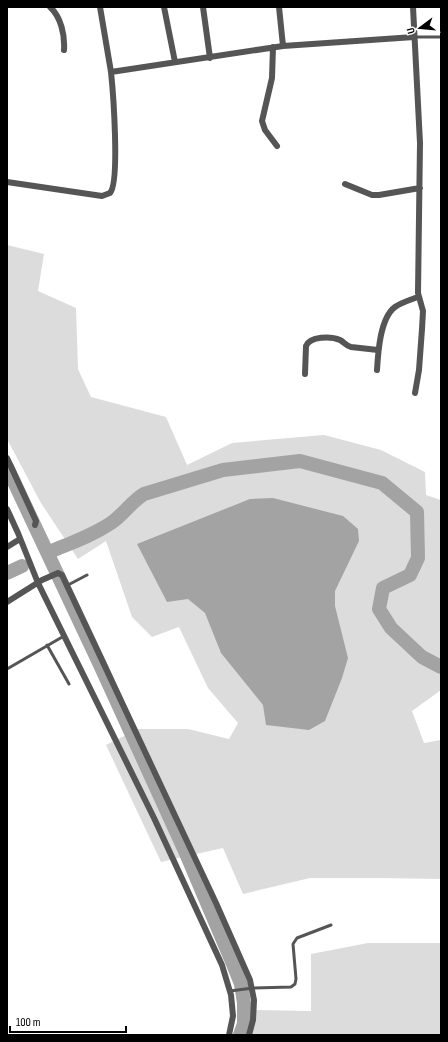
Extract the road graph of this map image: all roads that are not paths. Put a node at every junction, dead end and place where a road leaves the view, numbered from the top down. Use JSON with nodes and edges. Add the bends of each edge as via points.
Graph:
{"nodes":[{"id":1,"x":50,"y":7,"type":"edge"},
{"id":2,"x":100,"y":7,"type":"edge"},
{"id":3,"x":164,"y":7,"type":"edge"},
{"id":4,"x":203,"y":7,"type":"edge"},
{"id":5,"x":279,"y":7,"type":"edge"},
{"id":6,"x":413,"y":7,"type":"edge"},
{"id":7,"x":414,"y":37,"type":"junction"},
{"id":8,"x":441,"y":37,"type":"edge"},
{"id":9,"x":283,"y":46,"type":"junction"},
{"id":10,"x":273,"y":47,"type":"junction"},
{"id":11,"x":64,"y":50,"type":"dead end"},
{"id":12,"x":210,"y":58,"type":"junction"},
{"id":13,"x":175,"y":62,"type":"junction"},
{"id":14,"x":111,"y":72,"type":"junction"},
{"id":15,"x":277,"y":146,"type":"dead end"},
{"id":16,"x":7,"y":182,"type":"edge"},
{"id":17,"x":345,"y":184,"type":"dead end"},
{"id":18,"x":420,"y":188,"type":"junction"},
{"id":19,"x":418,"y":297,"type":"junction"},
{"id":20,"x":378,"y":350,"type":"junction"},
{"id":21,"x":377,"y":370,"type":"dead end"},
{"id":22,"x":305,"y":374,"type":"dead end"},
{"id":23,"x":415,"y":393,"type":"dead end"},
{"id":24,"x":7,"y":458,"type":"edge"},
{"id":25,"x":7,"y":509,"type":"edge"},
{"id":26,"x":36,"y":525,"type":"dead end"},
{"id":27,"x":21,"y":542,"type":"junction"},
{"id":28,"x":7,"y":547,"type":"edge"},
{"id":29,"x":87,"y":575,"type":"dead end"},
{"id":30,"x":40,"y":581,"type":"junction"},
{"id":31,"x":68,"y":585,"type":"junction"},
{"id":32,"x":7,"y":602,"type":"edge"},
{"id":33,"x":64,"y":636,"type":"junction"},
{"id":34,"x":47,"y":645,"type":"junction"},
{"id":35,"x":7,"y":669,"type":"edge"},
{"id":36,"x":69,"y":684,"type":"dead end"},
{"id":37,"x":331,"y":925,"type":"dead end"},
{"id":38,"x":250,"y":989,"type":"junction"},
{"id":39,"x":232,"y":991,"type":"junction"},
{"id":40,"x":229,"y":1035,"type":"edge"},
{"id":41,"x":249,"y":1035,"type":"edge"}],
"edges":[{"from":1,"to":11,"type":"street","via":[[59,20]]},
{"from":2,"to":14,"type":"street"},
{"from":3,"to":13,"type":"street"},
{"from":4,"to":12,"type":"street"},
{"from":5,"to":9,"type":"street"},
{"from":6,"to":7,"type":"street"},
{"from":7,"to":8,"type":"lane"},
{"from":7,"to":9,"type":"street"},
{"from":7,"to":18,"type":"street"},
{"from":9,"to":10,"type":"street"},
{"from":10,"to":12,"type":"street"},
{"from":10,"to":15,"type":"street","via":[[272,78],[262,121],[265,130]]},
{"from":12,"to":13,"type":"street"},
{"from":13,"to":14,"type":"street"},
{"from":14,"to":16,"type":"street","via":[[115,149],[114,186],[110,193],[102,196]]},
{"from":17,"to":18,"type":"street","via":[[372,195]]},
{"from":18,"to":19,"type":"street"},
{"from":19,"to":20,"type":"street","via":[[402,303],[391,311],[385,322]]},
{"from":19,"to":23,"type":"street","via":[[423,311]]},
{"from":20,"to":21,"type":"street"},
{"from":20,"to":22,"type":"street","via":[[349,346],[336,339],[311,340],[306,346]]},
{"from":24,"to":26,"type":"street"},
{"from":25,"to":27,"type":"street"},
{"from":27,"to":28,"type":"street"},
{"from":27,"to":30,"type":"street","via":[[35,576]]},
{"from":29,"to":31,"type":"lane"},
{"from":30,"to":31,"type":"street","via":[[58,573]]},
{"from":30,"to":32,"type":"street"},
{"from":30,"to":33,"type":"street"},
{"from":31,"to":38,"type":"street","via":[[216,903]]},
{"from":33,"to":34,"type":"lane"},
{"from":33,"to":39,"type":"street","via":[[157,825]]},
{"from":34,"to":35,"type":"lane"},
{"from":34,"to":36,"type":"lane"},
{"from":37,"to":38,"type":"lane","via":[[294,940],[295,984],[285,988]]},
{"from":38,"to":39,"type":"lane"},
{"from":38,"to":41,"type":"street","via":[[254,1000]]},
{"from":39,"to":40,"type":"street","via":[[233,1016]]}]}
